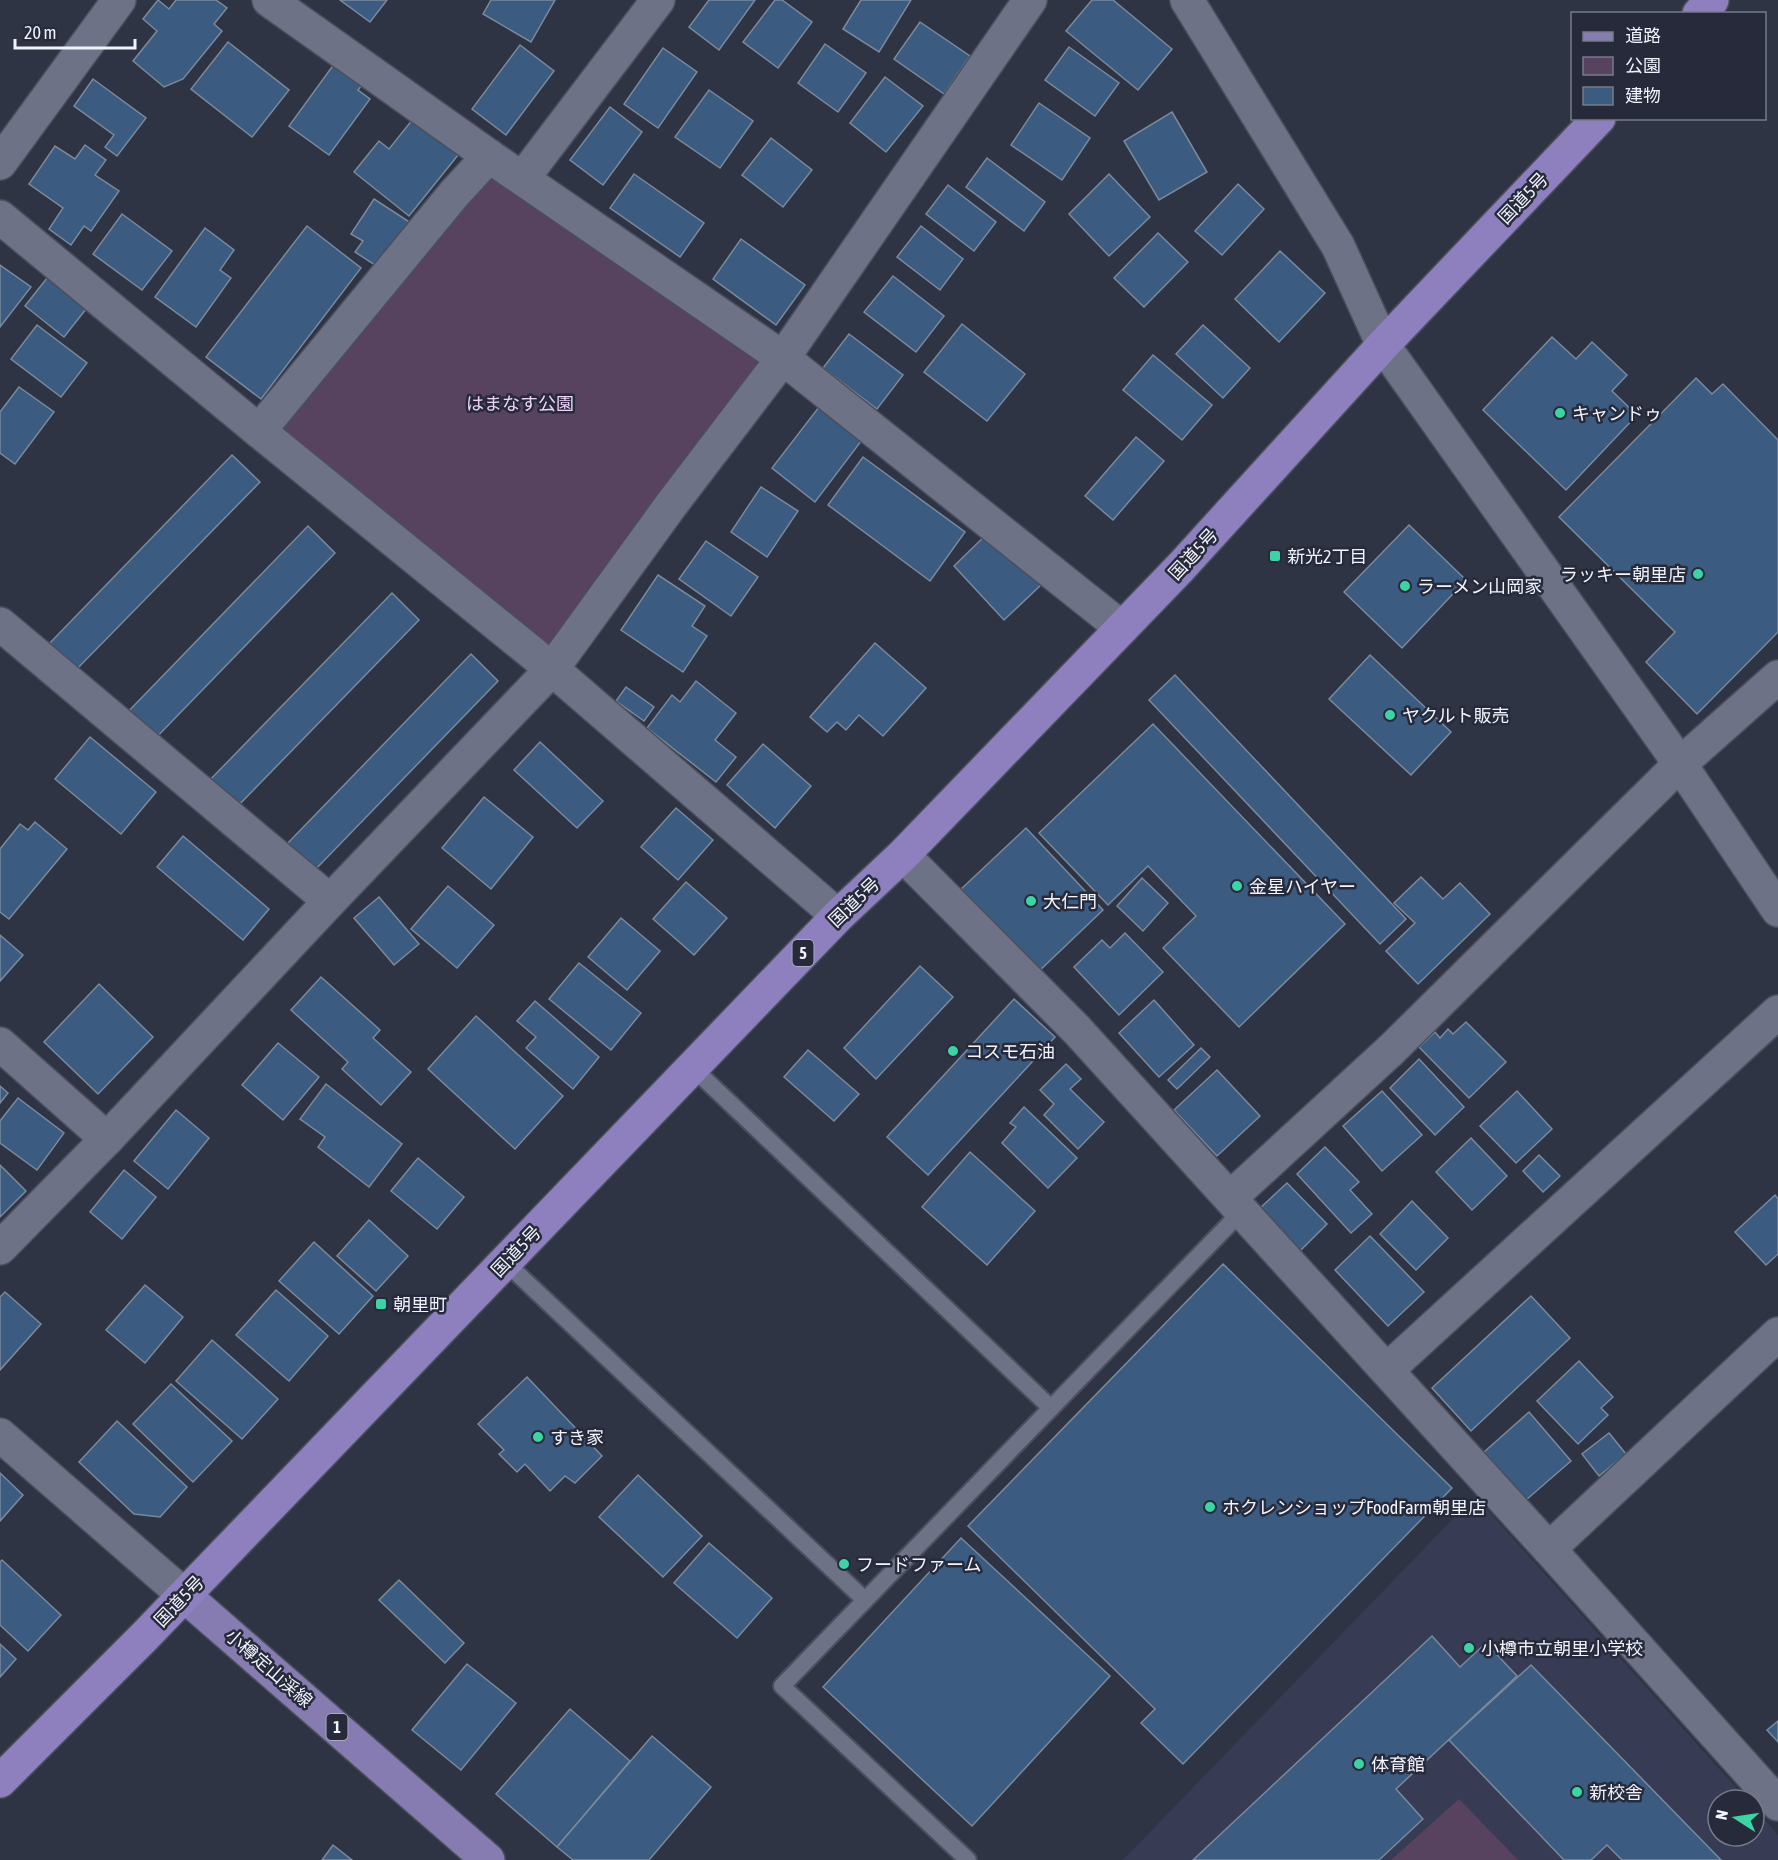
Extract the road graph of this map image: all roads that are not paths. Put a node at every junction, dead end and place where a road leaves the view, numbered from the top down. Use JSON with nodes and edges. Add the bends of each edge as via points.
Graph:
{"nodes":[{"id":1,"x":119,"y":0,"type":"edge"},
{"id":2,"x":269,"y":0,"type":"edge"},
{"id":3,"x":658,"y":0,"type":"edge"},
{"id":4,"x":1030,"y":0,"type":"edge"},
{"id":5,"x":1187,"y":0,"type":"edge"},
{"id":6,"x":1712,"y":0,"type":"edge"},
{"id":7,"x":1701,"y":12,"type":"edge"},
{"id":8,"x":1597,"y":120,"type":"edge"},
{"id":9,"x":489,"y":156,"type":"junction"},
{"id":10,"x":0,"y":163,"type":"edge"},
{"id":11,"x":523,"y":178,"type":"junction"},
{"id":12,"x":0,"y":217,"type":"edge"},
{"id":13,"x":1383,"y":345,"type":"junction"},
{"id":14,"x":783,"y":358,"type":"junction"},
{"id":15,"x":259,"y":431,"type":"junction"},
{"id":16,"x":0,"y":624,"type":"edge"},
{"id":17,"x":1122,"y":628,"type":"junction"},
{"id":18,"x":552,"y":669,"type":"junction"},
{"id":19,"x":1778,"y":677,"type":"edge"},
{"id":20,"x":1680,"y":764,"type":"junction"},
{"id":21,"x":903,"y":855,"type":"junction"},
{"id":22,"x":330,"y":901,"type":"junction"},
{"id":23,"x":1778,"y":910,"type":"edge"},
{"id":24,"x":838,"y":916,"type":"junction"},
{"id":25,"x":1778,"y":1012,"type":"edge"},
{"id":26,"x":0,"y":1044,"type":"edge"},
{"id":27,"x":692,"y":1067,"type":"junction"},
{"id":28,"x":107,"y":1139,"type":"junction"},
{"id":29,"x":1236,"y":1205,"type":"junction"},
{"id":30,"x":0,"y":1248,"type":"edge"},
{"id":31,"x":505,"y":1262,"type":"junction"},
{"id":32,"x":1778,"y":1334,"type":"edge"},
{"id":33,"x":1387,"y":1370,"type":"junction"},
{"id":34,"x":1051,"y":1408,"type":"junction"},
{"id":35,"x":0,"y":1435,"type":"edge"},
{"id":36,"x":1549,"y":1549,"type":"junction"},
{"id":37,"x":185,"y":1596,"type":"junction"},
{"id":38,"x":865,"y":1600,"type":"junction"},
{"id":39,"x":0,"y":1780,"type":"edge"},
{"id":40,"x":1778,"y":1804,"type":"edge"},
{"id":41,"x":488,"y":1860,"type":"edge"},
{"id":42,"x":968,"y":1860,"type":"edge"}],
"edges":[{"from":1,"to":10,"type":"street"},
{"from":2,"to":9,"type":"street"},
{"from":3,"to":11,"type":"street"},
{"from":4,"to":14,"type":"street"},
{"from":5,"to":13,"type":"street","via":[[1338,246]]},
{"from":6,"to":7,"type":"highway"},
{"from":8,"to":13,"type":"highway","name":"国道5号","number":"5"},
{"from":9,"to":11,"type":"street"},
{"from":9,"to":15,"type":"street"},
{"from":11,"to":14,"type":"street"},
{"from":12,"to":15,"type":"street"},
{"from":13,"to":17,"type":"highway","name":"国道5号","number":"5"},
{"from":13,"to":20,"type":"street"},
{"from":14,"to":17,"type":"street"},
{"from":14,"to":18,"type":"street"},
{"from":15,"to":18,"type":"street"},
{"from":16,"to":22,"type":"street"},
{"from":17,"to":21,"type":"highway","name":"国道5号","number":"5"},
{"from":18,"to":22,"type":"street"},
{"from":18,"to":24,"type":"street"},
{"from":19,"to":20,"type":"street"},
{"from":20,"to":23,"type":"street"},
{"from":20,"to":29,"type":"street"},
{"from":21,"to":24,"type":"highway","name":"国道5号","number":"5"},
{"from":21,"to":29,"type":"street","via":[[1077,1030]]},
{"from":22,"to":28,"type":"street"},
{"from":24,"to":27,"type":"highway","name":"国道5号","number":"5"},
{"from":25,"to":33,"type":"street"},
{"from":26,"to":28,"type":"street"},
{"from":27,"to":31,"type":"highway","name":"国道5号","number":"5"},
{"from":27,"to":34,"type":"lane"},
{"from":28,"to":30,"type":"street"},
{"from":29,"to":33,"type":"street"},
{"from":29,"to":34,"type":"lane"},
{"from":31,"to":37,"type":"highway","name":"国道5号","number":"5"},
{"from":31,"to":38,"type":"lane"},
{"from":32,"to":36,"type":"street"},
{"from":33,"to":36,"type":"street"},
{"from":34,"to":38,"type":"lane"},
{"from":35,"to":37,"type":"street"},
{"from":36,"to":40,"type":"street"},
{"from":37,"to":39,"type":"highway","name":"国道5号","number":"5"},
{"from":37,"to":41,"type":"main road","name":"小樽定山渓線","number":"1"},
{"from":38,"to":42,"type":"lane","via":[[782,1686]]}]}
